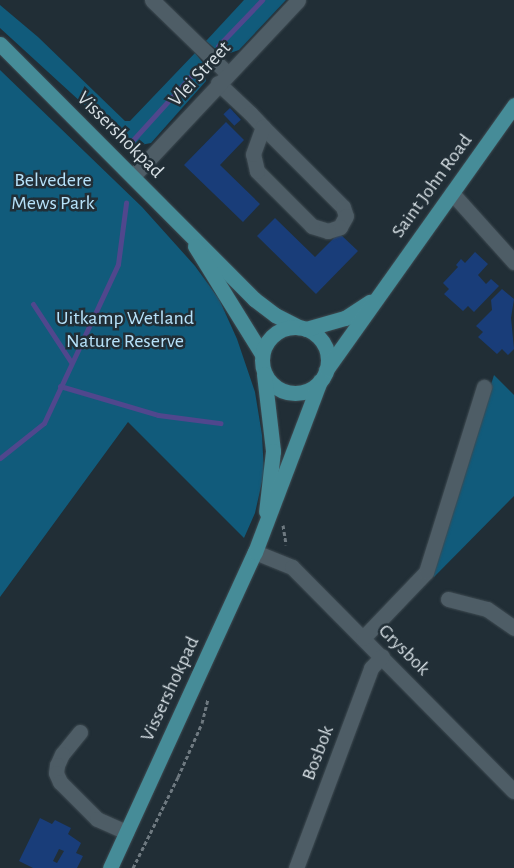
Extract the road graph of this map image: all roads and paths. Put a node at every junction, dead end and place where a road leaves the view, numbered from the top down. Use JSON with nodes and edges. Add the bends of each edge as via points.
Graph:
{"nodes":[{"id":1,"x":152,"y":0,"type":"edge"},
{"id":2,"x":298,"y":0,"type":"edge"},
{"id":3,"x":0,"y":44,"type":"edge"},
{"id":4,"x":0,"y":53,"type":"edge"},
{"id":5,"x":26,"y":71,"type":"junction"},
{"id":6,"x":223,"y":78,"type":"junction"},
{"id":7,"x":514,"y":106,"type":"edge"},
{"id":8,"x":263,"y":127,"type":"junction"},
{"id":9,"x":133,"y":176,"type":"junction"},
{"id":10,"x":452,"y":193,"type":"junction"},
{"id":11,"x":186,"y":229,"type":"junction"},
{"id":12,"x":514,"y":262,"type":"edge"},
{"id":13,"x":382,"y":290,"type":"junction"},
{"id":14,"x":302,"y":328,"type":"junction"},
{"id":15,"x":262,"y":354,"type":"junction"},
{"id":16,"x":264,"y":373,"type":"junction"},
{"id":17,"x":323,"y":375,"type":"junction"},
{"id":18,"x":484,"y":387,"type":"dead end"},
{"id":19,"x":265,"y":526,"type":"junction"},
{"id":20,"x":255,"y":552,"type":"junction"},
{"id":21,"x":448,"y":599,"type":"dead end"},
{"id":22,"x":514,"y":628,"type":"edge"},
{"id":23,"x":363,"y":638,"type":"junction"},
{"id":24,"x":382,"y":656,"type":"junction"},
{"id":25,"x":208,"y":699,"type":"dead end"},
{"id":26,"x":80,"y":732,"type":"dead end"},
{"id":27,"x":512,"y":786,"type":"edge"},
{"id":28,"x":126,"y":832,"type":"junction"},
{"id":29,"x":110,"y":868,"type":"edge"},
{"id":30,"x":133,"y":868,"type":"edge"},
{"id":31,"x":296,"y":868,"type":"edge"}],
"edges":[{"from":1,"to":6,"type":"street"},
{"from":2,"to":6,"type":"street","name":"Vlei Street"},
{"from":3,"to":5,"type":"main road","name":"Vissershokpad"},
{"from":4,"to":5,"type":"main road","name":"Vissershokpad"},
{"from":5,"to":9,"type":"main road","name":"Vissershokpad"},
{"from":6,"to":8,"type":"street"},
{"from":6,"to":9,"type":"street","name":"Vlei Street"},
{"from":7,"to":10,"type":"main road","name":"Saint John Road"},
{"from":8,"to":8,"type":"street","via":[[343,207],[346,216],[340,227],[328,231],[312,226],[257,171],[253,154]]},
{"from":9,"to":11,"type":"main road","name":"Vissershokpad"},
{"from":10,"to":12,"type":"street"},
{"from":10,"to":13,"type":"main road","name":"Saint John Road"},
{"from":11,"to":14,"type":"main road","name":"Vissershokpad","via":[[264,307]]},
{"from":11,"to":15,"type":"main road","name":"Vissershokpad"},
{"from":13,"to":14,"type":"main road","name":"Saint John Road","via":[[345,318]]},
{"from":13,"to":17,"type":"main road","name":"Saint John Road"},
{"from":14,"to":15,"type":"main road","via":[[285,328],[272,336]]},
{"from":14,"to":17,"type":"main road","via":[[324,346]]},
{"from":15,"to":16,"type":"main road"},
{"from":16,"to":17,"type":"main road","via":[[275,386],[290,392],[307,390]]},
{"from":16,"to":19,"type":"main road","name":"Vissershokpad","via":[[273,451]]},
{"from":17,"to":19,"type":"main road","name":"Vissershokpad"},
{"from":18,"to":23,"type":"street","via":[[426,572]]},
{"from":19,"to":20,"type":"main road","name":"Vissershokpad"},
{"from":20,"to":23,"type":"street","name":"Grysbok","via":[[292,567]]},
{"from":20,"to":28,"type":"main road","name":"Vissershokpad"},
{"from":21,"to":22,"type":"street","via":[[487,610]]},
{"from":23,"to":24,"type":"street","name":"Grysbok"},
{"from":24,"to":27,"type":"street","name":"Grysbok"},
{"from":24,"to":31,"type":"street","name":"Bosbok","via":[[371,668]]},
{"from":25,"to":30,"type":"path","via":[[202,723]]},
{"from":26,"to":28,"type":"street","via":[[57,765],[60,782],[97,819]]},
{"from":28,"to":29,"type":"main road","name":"Vissershokpad"}]}
